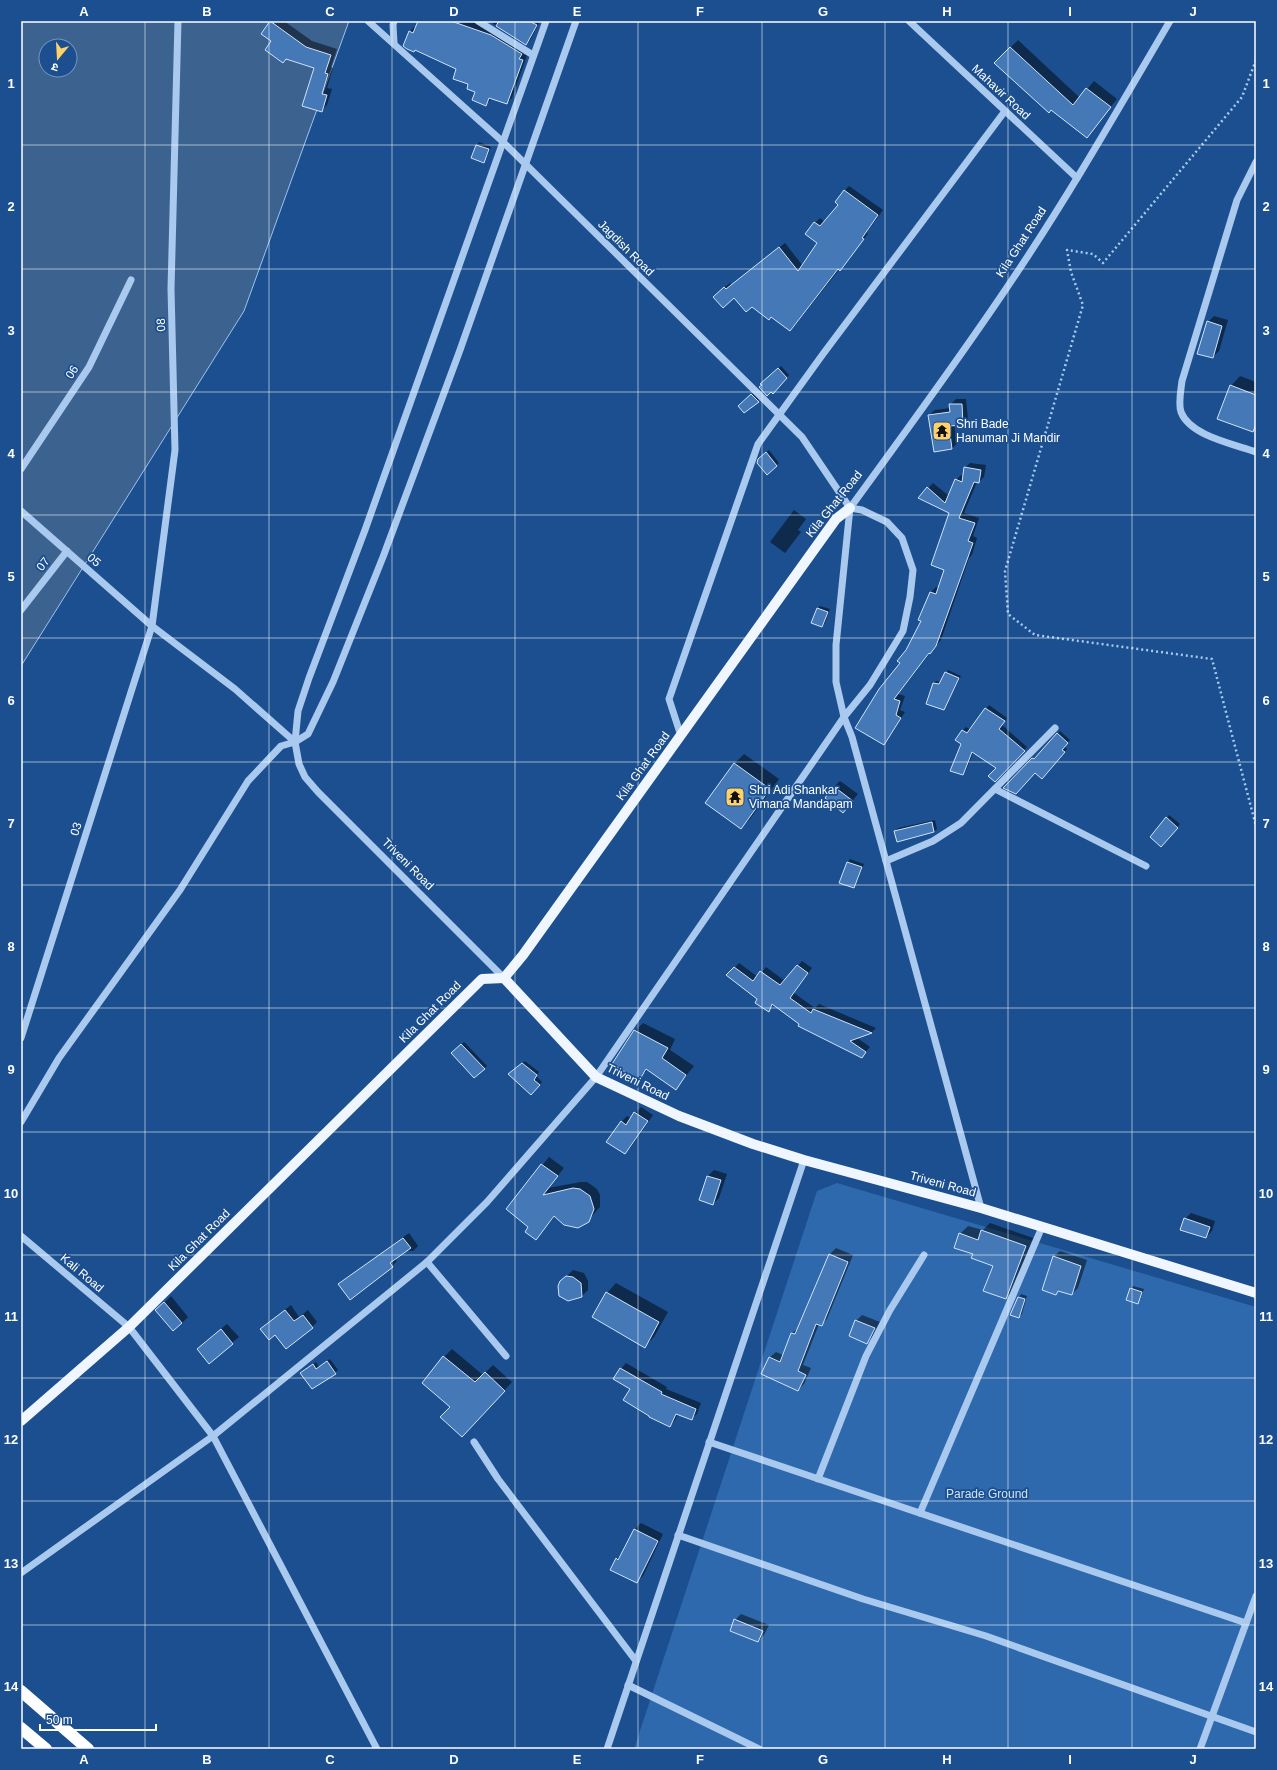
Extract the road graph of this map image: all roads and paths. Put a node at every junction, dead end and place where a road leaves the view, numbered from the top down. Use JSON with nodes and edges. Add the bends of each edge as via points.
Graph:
{"nodes":[{"id":1,"x":178,"y":21,"type":"edge"},
{"id":2,"x":368,"y":21,"type":"edge"},
{"id":3,"x":394,"y":21,"type":"edge"},
{"id":4,"x":478,"y":21,"type":"edge"},
{"id":5,"x":546,"y":21,"type":"edge"},
{"id":6,"x":576,"y":21,"type":"edge"},
{"id":7,"x":909,"y":21,"type":"edge"},
{"id":8,"x":1170,"y":21,"type":"edge"},
{"id":9,"x":394,"y":43,"type":"junction"},
{"id":10,"x":533,"y":55,"type":"junction"},
{"id":11,"x":1256,"y":60,"type":"edge"},
{"id":12,"x":1005,"y":111,"type":"junction"},
{"id":13,"x":502,"y":141,"type":"junction"},
{"id":14,"x":1256,"y":162,"type":"edge"},
{"id":15,"x":525,"y":164,"type":"junction"},
{"id":16,"x":1077,"y":178,"type":"junction"},
{"id":17,"x":131,"y":280,"type":"dead end"},
{"id":18,"x":778,"y":414,"type":"junction"},
{"id":19,"x":1256,"y":452,"type":"edge"},
{"id":20,"x":21,"y":470,"type":"edge"},
{"id":21,"x":850,"y":508,"type":"junction"},
{"id":22,"x":21,"y":510,"type":"edge"},
{"id":23,"x":67,"y":551,"type":"junction"},
{"id":24,"x":21,"y":610,"type":"edge"},
{"id":25,"x":152,"y":626,"type":"junction"},
{"id":26,"x":844,"y":717,"type":"junction"},
{"id":27,"x":1055,"y":728,"type":"dead end"},
{"id":28,"x":681,"y":736,"type":"junction"},
{"id":29,"x":295,"y":742,"type":"junction"},
{"id":30,"x":995,"y":789,"type":"junction"},
{"id":31,"x":1256,"y":826,"type":"edge"},
{"id":32,"x":886,"y":861,"type":"junction"},
{"id":33,"x":1146,"y":866,"type":"dead end"},
{"id":34,"x":504,"y":978,"type":"junction"},
{"id":35,"x":21,"y":1038,"type":"edge"},
{"id":36,"x":596,"y":1077,"type":"junction"},
{"id":37,"x":21,"y":1122,"type":"edge"},
{"id":38,"x":804,"y":1160,"type":"junction"},
{"id":39,"x":981,"y":1208,"type":"junction"},
{"id":40,"x":1042,"y":1227,"type":"junction"},
{"id":41,"x":21,"y":1236,"type":"edge"},
{"id":42,"x":924,"y":1255,"type":"dead end"},
{"id":43,"x":427,"y":1262,"type":"junction"},
{"id":44,"x":1256,"y":1294,"type":"edge"},
{"id":45,"x":129,"y":1327,"type":"junction"},
{"id":46,"x":506,"y":1356,"type":"dead end"},
{"id":47,"x":21,"y":1421,"type":"edge"},
{"id":48,"x":213,"y":1436,"type":"junction"},
{"id":49,"x":474,"y":1442,"type":"dead end"},
{"id":50,"x":709,"y":1442,"type":"junction"},
{"id":51,"x":818,"y":1479,"type":"junction"},
{"id":52,"x":920,"y":1513,"type":"junction"},
{"id":53,"x":678,"y":1536,"type":"junction"},
{"id":54,"x":21,"y":1573,"type":"edge"},
{"id":55,"x":1256,"y":1596,"type":"edge"},
{"id":56,"x":1246,"y":1623,"type":"junction"},
{"id":57,"x":636,"y":1661,"type":"junction"},
{"id":58,"x":628,"y":1685,"type":"junction"},
{"id":59,"x":21,"y":1691,"type":"edge"},
{"id":60,"x":1212,"y":1716,"type":"junction"},
{"id":61,"x":21,"y":1728,"type":"edge"},
{"id":62,"x":1256,"y":1732,"type":"edge"},
{"id":63,"x":46,"y":1749,"type":"edge"},
{"id":64,"x":88,"y":1749,"type":"edge"},
{"id":65,"x":377,"y":1749,"type":"edge"},
{"id":66,"x":607,"y":1749,"type":"edge"},
{"id":67,"x":759,"y":1749,"type":"edge"},
{"id":68,"x":1200,"y":1749,"type":"edge"}],
"edges":[{"from":1,"to":25,"type":"street","name":"08","via":[[171,289],[175,450]]},
{"from":2,"to":9,"type":"street","name":"Jagdish Road"},
{"from":3,"to":9,"type":"street"},
{"from":4,"to":10,"type":"street"},
{"from":5,"to":10,"type":"street","name":"Triveni Road"},
{"from":6,"to":15,"type":"street"},
{"from":7,"to":12,"type":"street","name":"Mahavir Road"},
{"from":8,"to":16,"type":"street","name":"Kila Ghat Road"},
{"from":9,"to":13,"type":"street","name":"Jagdish Road"},
{"from":10,"to":13,"type":"street","name":"Triveni Road"},
{"from":11,"to":31,"type":"path","via":[[1242,97],[1103,263],[1094,254],[1067,250],[1071,272],[1083,305],[1005,571],[1008,614],[1035,635],[1212,659]]},
{"from":12,"to":16,"type":"street","name":"Mahavir Road"},
{"from":12,"to":18,"type":"street"},
{"from":13,"to":15,"type":"street","name":"Jagdish Road"},
{"from":13,"to":29,"type":"street","name":"Triveni Road","via":[[368,522],[309,678],[298,711]]},
{"from":14,"to":19,"type":"street","via":[[1237,200],[1182,380],[1180,410],[1186,422],[1197,431]]},
{"from":15,"to":18,"type":"street","name":"Jagdish Road"},
{"from":15,"to":29,"type":"street","via":[[460,350],[383,557],[333,682],[308,734]]},
{"from":16,"to":21,"type":"street","name":"Kila Ghat Road","via":[[1017,274]]},
{"from":17,"to":20,"type":"street","name":"06","via":[[89,367]]},
{"from":18,"to":21,"type":"street","name":"Jagdish Road","via":[[802,437]]},
{"from":18,"to":28,"type":"street","via":[[758,444],[669,699]]},
{"from":21,"to":26,"type":"street","via":[[836,646],[836,682]]},
{"from":21,"to":26,"type":"street","via":[[862,510],[887,522],[902,538],[913,570],[903,631],[870,685]]},
{"from":21,"to":28,"type":"main road","name":"Kila Ghat Road","via":[[836,519]]},
{"from":22,"to":23,"type":"street","name":"05"},
{"from":23,"to":24,"type":"street","name":"07"},
{"from":23,"to":25,"type":"street","name":"05"},
{"from":25,"to":29,"type":"street","via":[[235,689]]},
{"from":25,"to":35,"type":"street","name":"03"},
{"from":26,"to":32,"type":"street","via":[[852,737]]},
{"from":26,"to":36,"type":"street"},
{"from":27,"to":30,"type":"street"},
{"from":28,"to":34,"type":"main road","name":"Kila Ghat Road","via":[[524,955]]},
{"from":29,"to":34,"type":"street","name":"Triveni Road","via":[[299,764],[305,777],[318,792]]},
{"from":29,"to":37,"type":"street","via":[[281,746],[248,781],[180,890],[59,1058]]},
{"from":30,"to":32,"type":"street","via":[[961,823],[933,841]]},
{"from":30,"to":33,"type":"street"},
{"from":32,"to":39,"type":"street"},
{"from":34,"to":36,"type":"main road","name":"Triveni Road"},
{"from":34,"to":45,"type":"main road","name":"Kila Ghat Road","via":[[482,979]]},
{"from":36,"to":38,"type":"main road","name":"Triveni Road","via":[[680,1116]]},
{"from":36,"to":43,"type":"street","via":[[487,1202]]},
{"from":38,"to":39,"type":"main road","name":"Triveni Road"},
{"from":38,"to":50,"type":"street"},
{"from":39,"to":40,"type":"main road","name":"Triveni Road"},
{"from":40,"to":44,"type":"main road","name":"Triveni Road"},
{"from":40,"to":52,"type":"street"},
{"from":41,"to":45,"type":"street","name":"Kali Road"},
{"from":42,"to":51,"type":"street","via":[[890,1310],[866,1356]]},
{"from":43,"to":46,"type":"street"},
{"from":43,"to":48,"type":"street"},
{"from":45,"to":47,"type":"main road","name":"Kila Ghat Road"},
{"from":45,"to":48,"type":"street","name":"Kali Road"},
{"from":48,"to":54,"type":"street"},
{"from":48,"to":65,"type":"street","name":"Kali Road"},
{"from":49,"to":57,"type":"street","via":[[498,1479]]},
{"from":50,"to":51,"type":"street"},
{"from":50,"to":53,"type":"street"},
{"from":51,"to":52,"type":"street"},
{"from":52,"to":56,"type":"street"},
{"from":53,"to":57,"type":"street"},
{"from":53,"to":60,"type":"street","via":[[863,1599],[986,1636]]},
{"from":55,"to":56,"type":"street"},
{"from":56,"to":60,"type":"street"},
{"from":57,"to":58,"type":"street"},
{"from":58,"to":66,"type":"street"},
{"from":58,"to":67,"type":"street"},
{"from":59,"to":64,"type":"highway"},
{"from":60,"to":62,"type":"street"},
{"from":60,"to":68,"type":"street"},
{"from":61,"to":63,"type":"highway"}]}
